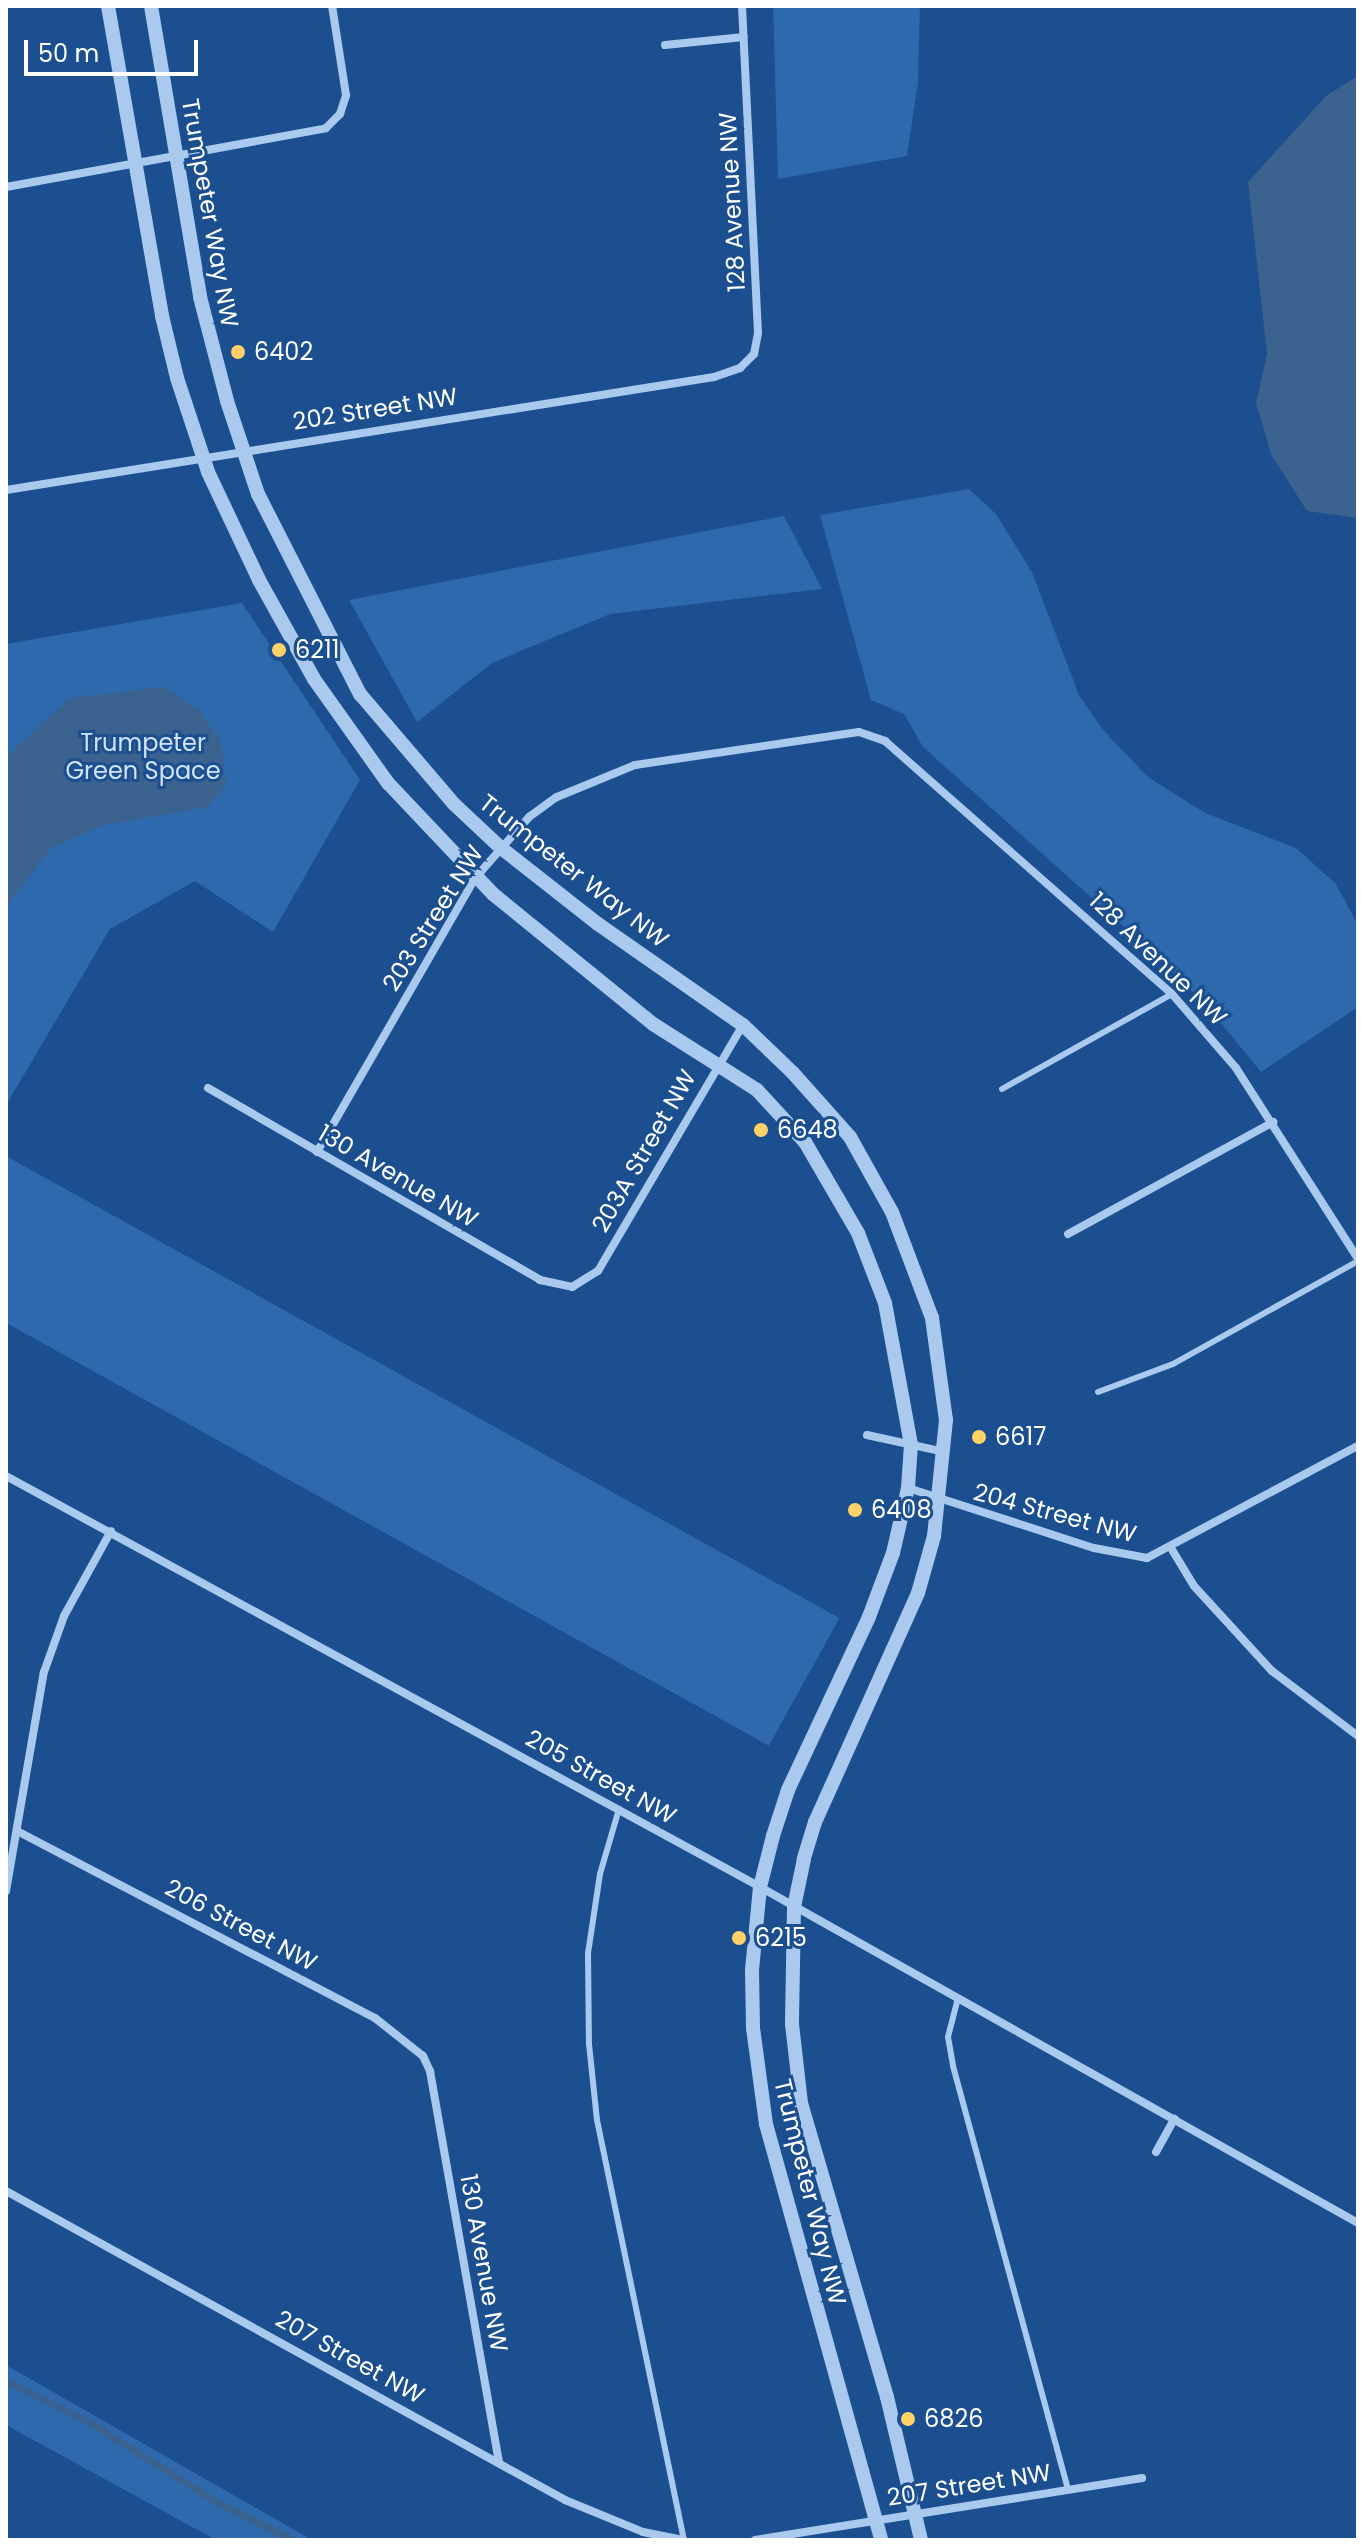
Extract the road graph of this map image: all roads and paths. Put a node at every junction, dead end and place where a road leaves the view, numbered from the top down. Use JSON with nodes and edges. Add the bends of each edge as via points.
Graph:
{"nodes":[{"id":1,"x":108,"y":6,"type":"edge"},
{"id":2,"x":151,"y":6,"type":"edge"},
{"id":3,"x":332,"y":6,"type":"edge"},
{"id":4,"x":742,"y":6,"type":"edge"},
{"id":5,"x":744,"y":37,"type":"junction"},
{"id":6,"x":665,"y":45,"type":"dead end"},
{"id":7,"x":177,"y":157,"type":"junction"},
{"id":8,"x":137,"y":164,"type":"junction"},
{"id":9,"x":6,"y":187,"type":"edge"},
{"id":10,"x":747,"y":362,"type":"joint"},
{"id":11,"x":242,"y":450,"type":"junction"},
{"id":12,"x":202,"y":456,"type":"junction"},
{"id":13,"x":6,"y":490,"type":"edge"},
{"id":14,"x":876,"y":735,"type":"joint"},
{"id":15,"x":500,"y":847,"type":"junction"},
{"id":16,"x":476,"y":877,"type":"junction"},
{"id":17,"x":1172,"y":994,"type":"junction"},
{"id":18,"x":743,"y":1025,"type":"junction"},
{"id":19,"x":716,"y":1064,"type":"junction"},
{"id":20,"x":208,"y":1088,"type":"dead end"},
{"id":21,"x":1002,"y":1089,"type":"dead end"},
{"id":22,"x":1273,"y":1122,"type":"junction"},
{"id":23,"x":317,"y":1152,"type":"junction"},
{"id":24,"x":1068,"y":1234,"type":"dead end"},
{"id":25,"x":1358,"y":1260,"type":"edge"},
{"id":26,"x":572,"y":1287,"type":"joint"},
{"id":27,"x":1098,"y":1392,"type":"dead end"},
{"id":28,"x":867,"y":1435,"type":"dead end"},
{"id":29,"x":911,"y":1444,"type":"junction"},
{"id":30,"x":1358,"y":1446,"type":"edge"},
{"id":31,"x":945,"y":1453,"type":"junction"},
{"id":32,"x":6,"y":1476,"type":"edge"},
{"id":33,"x":908,"y":1488,"type":"junction"},
{"id":34,"x":939,"y":1502,"type":"junction"},
{"id":35,"x":111,"y":1531,"type":"junction"},
{"id":36,"x":1171,"y":1548,"type":"junction"},
{"id":37,"x":1358,"y":1736,"type":"edge"},
{"id":38,"x":619,"y":1809,"type":"junction"},
{"id":39,"x":19,"y":1832,"type":"junction"},
{"id":40,"x":760,"y":1887,"type":"junction"},
{"id":41,"x":6,"y":1891,"type":"edge"},
{"id":42,"x":794,"y":1907,"type":"junction"},
{"id":43,"x":958,"y":1998,"type":"junction"},
{"id":44,"x":430,"y":2071,"type":"joint"},
{"id":45,"x":1174,"y":2119,"type":"junction"},
{"id":46,"x":1156,"y":2152,"type":"dead end"},
{"id":47,"x":6,"y":2191,"type":"edge"},
{"id":48,"x":1358,"y":2223,"type":"edge"},
{"id":49,"x":499,"y":2462,"type":"junction"},
{"id":50,"x":1142,"y":2478,"type":"dead end"},
{"id":51,"x":1068,"y":2489,"type":"junction"},
{"id":52,"x":914,"y":2512,"type":"junction"},
{"id":53,"x":876,"y":2521,"type":"junction"},
{"id":54,"x":684,"y":2540,"type":"edge"},
{"id":55,"x":755,"y":2540,"type":"edge"},
{"id":56,"x":881,"y":2540,"type":"edge"},
{"id":57,"x":921,"y":2540,"type":"edge"}],
"edges":[{"from":1,"to":8,"type":"street","name":"Trumpeter Way NW"},
{"from":2,"to":7,"type":"street","name":"Trumpeter Way NW"},
{"from":3,"to":7,"type":"street","via":[[346,95],[340,114],[316,131]]},
{"from":4,"to":5,"type":"street","name":"128 Avenue NW"},
{"from":5,"to":6,"type":"street"},
{"from":5,"to":10,"type":"street","name":"128 Avenue NW","via":[[758,333]]},
{"from":7,"to":8,"type":"street"},
{"from":7,"to":11,"type":"street","name":"Trumpeter Way NW","via":[[200,297]]},
{"from":8,"to":9,"type":"street"},
{"from":8,"to":12,"type":"street","name":"Trumpeter Way NW","via":[[162,316]]},
{"from":10,"to":11,"type":"street","name":"202 Street NW","via":[[714,377]]},
{"from":11,"to":12,"type":"street","name":"202 Street NW"},
{"from":11,"to":15,"type":"street","name":"Trumpeter Way NW","via":[[280,542],[360,694],[454,804]]},
{"from":12,"to":13,"type":"street","name":"202 Street NW"},
{"from":12,"to":16,"type":"street","name":"Trumpeter Way NW","via":[[259,580],[335,711],[388,783]]},
{"from":14,"to":15,"type":"street","name":"203 Street NW","via":[[844,733],[635,765],[557,797]]},
{"from":14,"to":17,"type":"street","name":"128 Avenue NW"},
{"from":15,"to":16,"type":"street","name":"203 Street NW"},
{"from":15,"to":18,"type":"street","name":"Trumpeter Way NW","via":[[598,924]]},
{"from":16,"to":19,"type":"street","name":"Trumpeter Way NW","via":[[653,1024]]},
{"from":16,"to":23,"type":"street","name":"203 Street NW"},
{"from":17,"to":21,"type":"lane"},
{"from":17,"to":22,"type":"street","name":"128 Avenue NW","via":[[1232,1062]]},
{"from":18,"to":19,"type":"street","name":"203A Street NW"},
{"from":18,"to":31,"type":"street","name":"Trumpeter Way NW","via":[[850,1137],[892,1212],[932,1318],[946,1420]]},
{"from":19,"to":26,"type":"street","name":"203A Street NW","via":[[598,1271]]},
{"from":19,"to":29,"type":"street","name":"Trumpeter Way NW","via":[[757,1090],[805,1142],[858,1233],[885,1303]]},
{"from":20,"to":23,"type":"street","name":"130 Avenue NW"},
{"from":22,"to":24,"type":"street"},
{"from":22,"to":25,"type":"street","name":"128 Avenue NW"},
{"from":23,"to":26,"type":"street","name":"130 Avenue NW","via":[[540,1280]]},
{"from":25,"to":27,"type":"lane","via":[[1173,1364]]},
{"from":28,"to":29,"type":"street"},
{"from":29,"to":31,"type":"street"},
{"from":29,"to":33,"type":"street","name":"Trumpeter Way NW"},
{"from":30,"to":36,"type":"street","name":"204 Street NW"},
{"from":31,"to":34,"type":"street","name":"Trumpeter Way NW"},
{"from":32,"to":35,"type":"street","name":"205 Street NW"},
{"from":33,"to":34,"type":"street","name":"204 Street NW"},
{"from":33,"to":40,"type":"street","name":"Trumpeter Way NW","via":[[874,1604],[788,1790]]},
{"from":34,"to":36,"type":"street","name":"204 Street NW","via":[[1126,1555],[1147,1558]]},
{"from":34,"to":42,"type":"street","name":"Trumpeter Way NW","via":[[918,1593],[815,1822]]},
{"from":35,"to":38,"type":"street","name":"205 Street NW"},
{"from":35,"to":39,"type":"street","via":[[64,1616],[44,1672]]},
{"from":36,"to":37,"type":"street","via":[[1194,1586],[1272,1671]]},
{"from":38,"to":40,"type":"street","name":"205 Street NW"},
{"from":38,"to":54,"type":"lane","via":[[600,1874],[588,1953],[589,2044],[597,2120]]},
{"from":39,"to":41,"type":"street"},
{"from":39,"to":44,"type":"street","name":"206 Street NW","via":[[384,2023],[412,2042]]},
{"from":40,"to":42,"type":"street","name":"205 Street NW"},
{"from":40,"to":53,"type":"street","name":"Trumpeter Way NW","via":[[753,2028],[766,2124]]},
{"from":42,"to":43,"type":"street","name":"205 Street NW"},
{"from":42,"to":52,"type":"street","name":"Trumpeter Way NW","via":[[792,2024],[801,2103],[887,2397]]},
{"from":43,"to":45,"type":"street","name":"205 Street NW"},
{"from":43,"to":51,"type":"lane","via":[[948,2037],[953,2066]]},
{"from":44,"to":49,"type":"street","name":"130 Avenue NW"},
{"from":45,"to":46,"type":"street"},
{"from":45,"to":48,"type":"street","name":"205 Street NW"},
{"from":47,"to":49,"type":"street","name":"207 Street NW"},
{"from":49,"to":54,"type":"street","name":"207 Street NW","via":[[596,2514]]},
{"from":50,"to":51,"type":"street","name":"207 Street NW"},
{"from":51,"to":52,"type":"street","name":"207 Street NW"},
{"from":52,"to":53,"type":"street","name":"207 Street NW"},
{"from":52,"to":57,"type":"street","name":"Trumpeter Way NW"},
{"from":53,"to":55,"type":"street","name":"207 Street NW"},
{"from":53,"to":56,"type":"street","name":"Trumpeter Way NW"}]}
